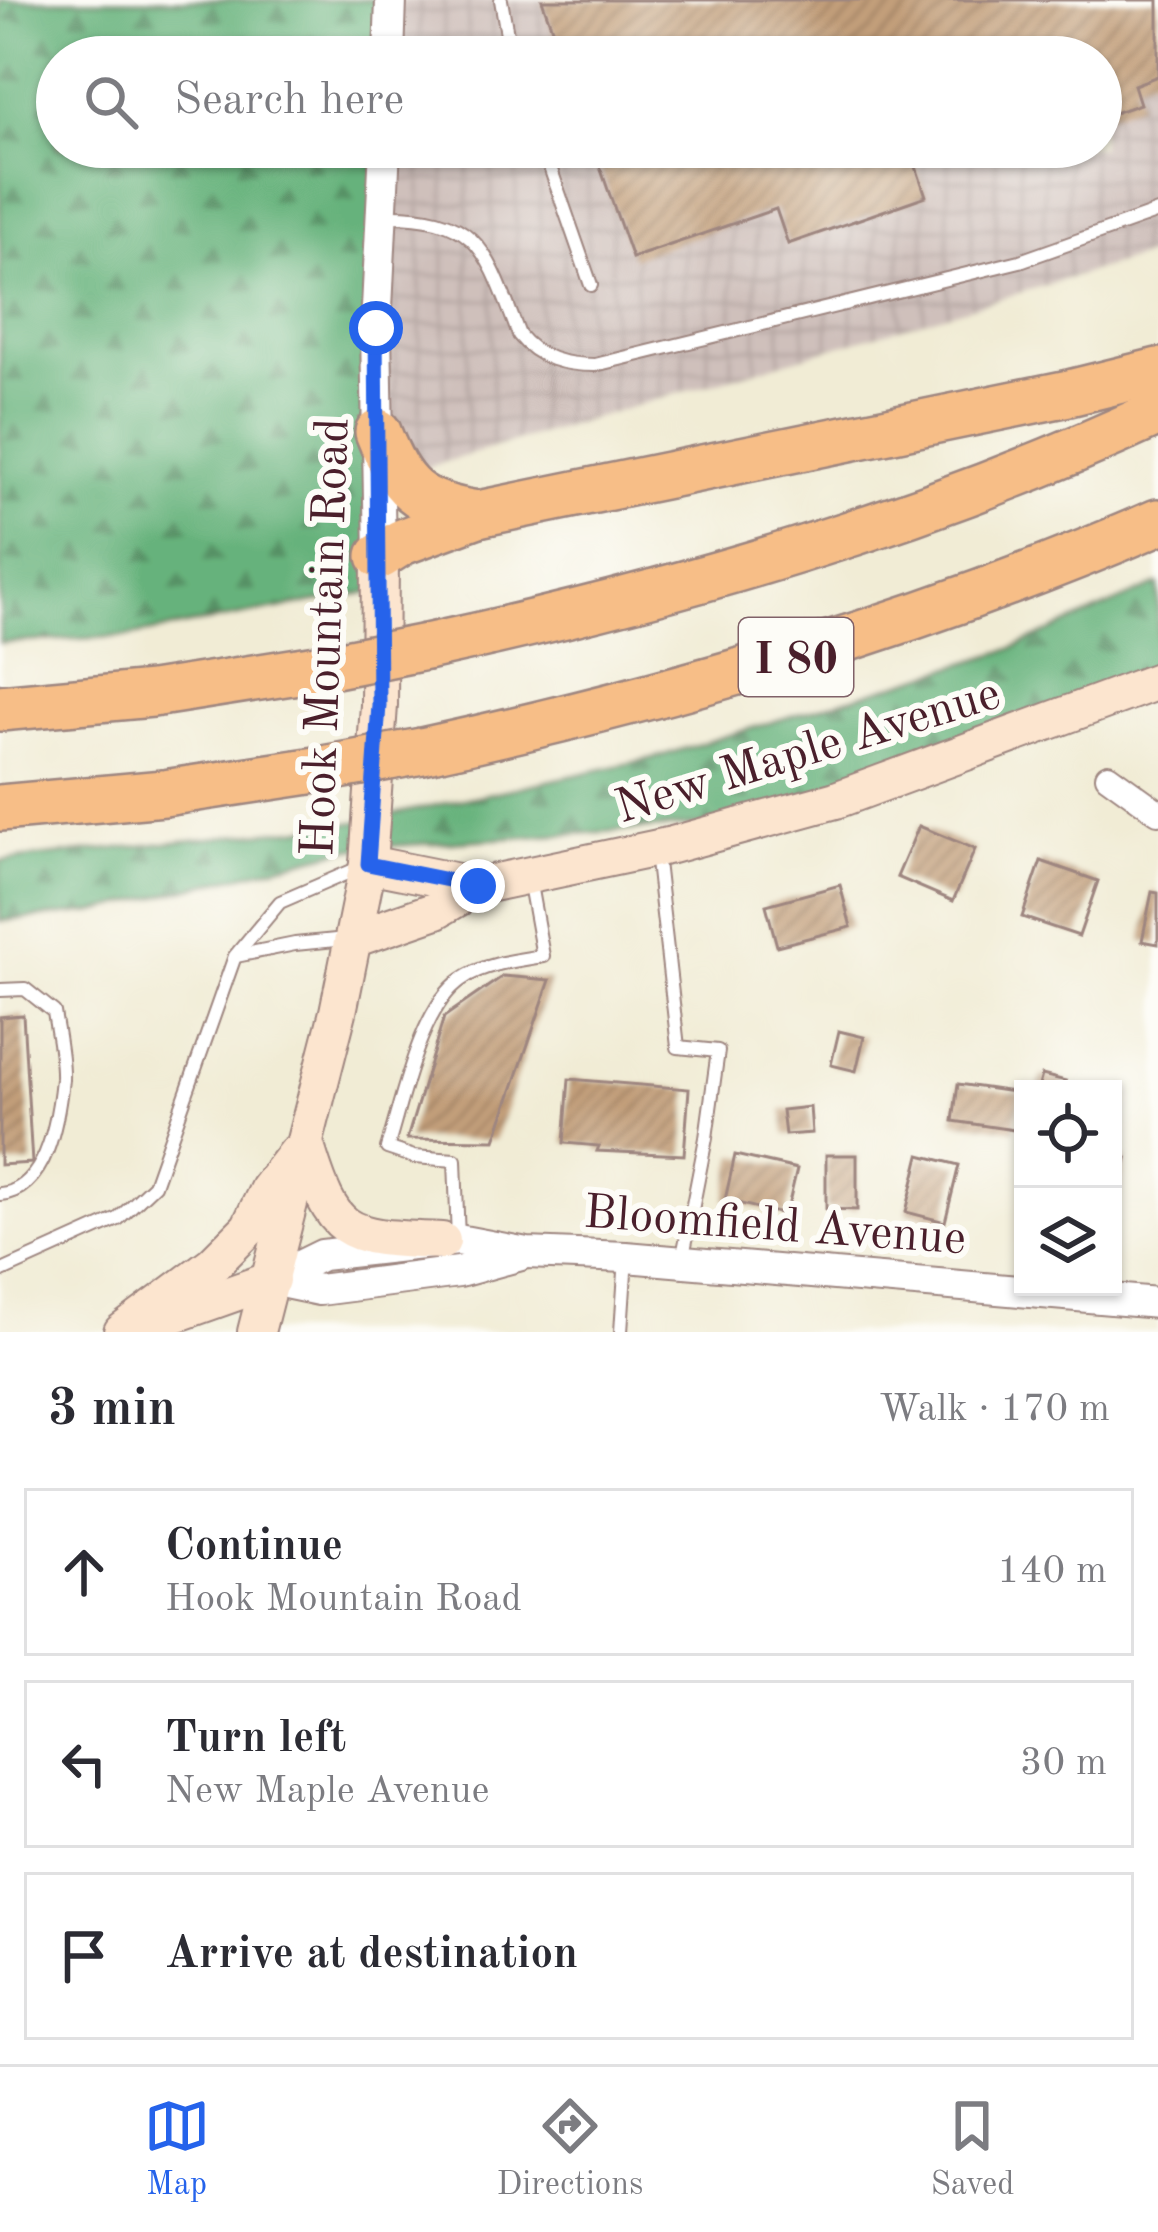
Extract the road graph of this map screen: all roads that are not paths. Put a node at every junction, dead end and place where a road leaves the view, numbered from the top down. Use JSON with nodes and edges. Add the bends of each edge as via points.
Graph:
{"nodes":[{"id":1,"x":391,"y":0,"type":"edge"},
{"id":2,"x":501,"y":0,"type":"edge"},
{"id":3,"x":390,"y":36,"type":"edge"},
{"id":4,"x":508,"y":36,"type":"edge"},
{"id":5,"x":384,"y":168,"type":"edge"},
{"id":6,"x":550,"y":168,"type":"edge"},
{"id":7,"x":1158,"y":212,"type":"edge"},
{"id":8,"x":381,"y":216,"type":"junction"},
{"id":9,"x":591,"y":285,"type":"dead end"},
{"id":10,"x":1158,"y":371,"type":"edge"},
{"id":11,"x":1158,"y":413,"type":"edge"},
{"id":12,"x":378,"y":432,"type":"junction"},
{"id":13,"x":478,"y":514,"type":"junction"},
{"id":14,"x":1158,"y":522,"type":"edge"},
{"id":15,"x":380,"y":556,"type":"junction"},
{"id":16,"x":1158,"y":681,"type":"edge"},
{"id":17,"x":0,"y":708,"type":"edge"},
{"id":18,"x":1108,"y":776,"type":"dead end"},
{"id":19,"x":0,"y":808,"type":"edge"},
{"id":20,"x":1158,"y":812,"type":"edge"},
{"id":21,"x":655,"y":848,"type":"junction"},
{"id":22,"x":368,"y":864,"type":"junction"},
{"id":23,"x":529,"y":878,"type":"junction"},
{"id":24,"x":478,"y":886,"type":"junction"},
{"id":25,"x":353,"y":939,"type":"junction"},
{"id":26,"x":235,"y":956,"type":"junction"},
{"id":27,"x":0,"y":990,"type":"edge"},
{"id":28,"x":304,"y":1141,"type":"junction"},
{"id":29,"x":0,"y":1194,"type":"edge"},
{"id":30,"x":450,"y":1241,"type":"junction"},
{"id":31,"x":527,"y":1253,"type":"junction"},
{"id":32,"x":626,"y":1257,"type":"junction"},
{"id":33,"x":682,"y":1262,"type":"junction"},
{"id":34,"x":0,"y":1272,"type":"edge"},
{"id":35,"x":271,"y":1280,"type":"junction"},
{"id":36,"x":1158,"y":1303,"type":"edge"},
{"id":37,"x":122,"y":1332,"type":"edge"},
{"id":38,"x":134,"y":1332,"type":"edge"},
{"id":39,"x":256,"y":1332,"type":"edge"},
{"id":40,"x":621,"y":1332,"type":"edge"}],
"edges":[{"from":1,"to":3,"type":"street"},
{"from":2,"to":4,"type":"lane"},
{"from":5,"to":8,"type":"street","name":"Hook Mountain Road"},
{"from":6,"to":9,"type":"lane"},
{"from":7,"to":8,"type":"lane","via":[[1019,261],[595,365],[558,362],[527,345],[485,256],[464,231],[416,215]]},
{"from":8,"to":12,"type":"street","name":"Hook Mountain Road"},
{"from":10,"to":13,"type":"highway"},
{"from":11,"to":17,"type":"highway","number":"I 80","bridge":true,"via":[[788,554],[609,605],[330,666]]},
{"from":12,"to":13,"type":"highway","via":[[412,494]]},
{"from":12,"to":15,"type":"street","name":"Hook Mountain Road"},
{"from":13,"to":15,"type":"highway"},
{"from":14,"to":19,"type":"highway","number":"I 80","bridge":true,"via":[[819,650],[634,703],[322,769]]},
{"from":15,"to":22,"type":"main road","name":"Hook Mountain Road"},
{"from":16,"to":21,"type":"main road","name":"New Maple Avenue","via":[[836,800]]},
{"from":18,"to":20,"type":"street"},
{"from":21,"to":23,"type":"main road","name":"New Maple Avenue"},
{"from":21,"to":33,"type":"lane","via":[[678,1047],[718,1051]]},
{"from":22,"to":24,"type":"main road","name":"New Maple Avenue"},
{"from":22,"to":25,"type":"main road","name":"Hook Mountain Road"},
{"from":22,"to":26,"type":"lane","via":[[280,902]]},
{"from":23,"to":24,"type":"main road","name":"New Maple Avenue"},
{"from":23,"to":30,"type":"lane","via":[[543,956],[461,979],[432,1012],[387,1148],[455,1160]]},
{"from":24,"to":25,"type":"main road","name":"New Maple Avenue","via":[[437,910]]},
{"from":25,"to":26,"type":"lane"},
{"from":25,"to":28,"type":"main road","name":"Hook Mountain Road"},
{"from":26,"to":34,"type":"lane","via":[[154,1185],[118,1219]]},
{"from":27,"to":29,"type":"lane","via":[[25,989],[54,1012],[62,1077],[43,1168],[15,1193]]},
{"from":28,"to":30,"type":"main road","via":[[339,1222],[371,1239]]},
{"from":28,"to":35,"type":"main road","name":"Hook Mountain Road"},
{"from":28,"to":37,"type":"main road","via":[[249,1228]]},
{"from":30,"to":31,"type":"street","name":"Bloomfield Avenue"},
{"from":30,"to":35,"type":"street","name":"Bloomfield Avenue","via":[[322,1255]]},
{"from":31,"to":32,"type":"street","name":"Bloomfield Avenue"},
{"from":31,"to":35,"type":"street","name":"Bloomfield Avenue","via":[[459,1272],[319,1290]]},
{"from":32,"to":33,"type":"street","name":"Bloomfield Avenue"},
{"from":32,"to":40,"type":"lane"},
{"from":33,"to":36,"type":"street","name":"Bloomfield Avenue"},
{"from":35,"to":38,"type":"main road","name":"Bloomfield Avenue"},
{"from":35,"to":39,"type":"main road","name":"Hook Mountain Road"}]}
